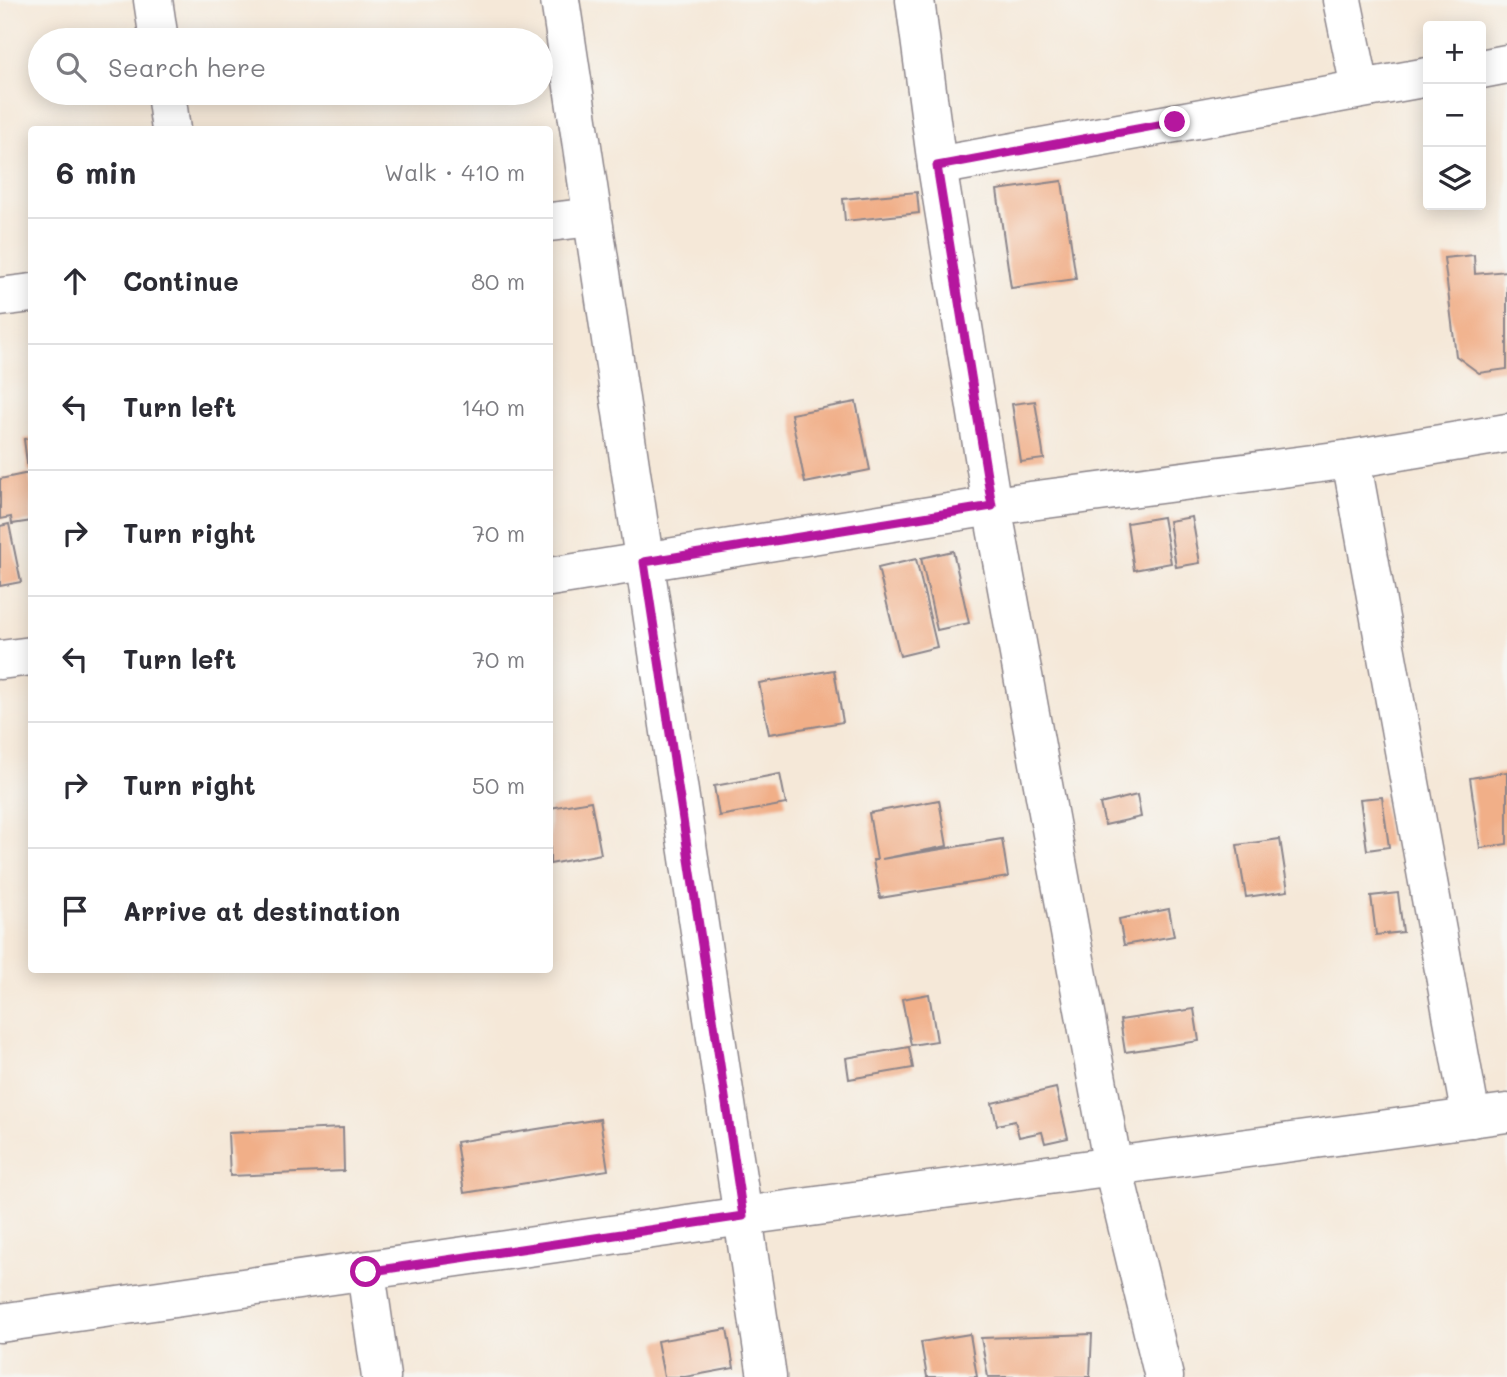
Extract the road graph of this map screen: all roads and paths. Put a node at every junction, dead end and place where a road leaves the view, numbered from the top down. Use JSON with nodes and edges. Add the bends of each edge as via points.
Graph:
{"nodes":[{"id":1,"x":153,"y":0,"type":"edge"},
{"id":2,"x":560,"y":0,"type":"edge"},
{"id":3,"x":915,"y":0,"type":"edge"},
{"id":4,"x":1342,"y":0,"type":"edge"},
{"id":5,"x":157,"y":28,"type":"edge"},
{"id":6,"x":1507,"y":64,"type":"edge"},
{"id":7,"x":1486,"y":68,"type":"edge"},
{"id":8,"x":1423,"y":78,"type":"edge"},
{"id":9,"x":1360,"y":88,"type":"junction"},
{"id":10,"x":168,"y":105,"type":"edge"},
{"id":11,"x":170,"y":126,"type":"edge"},
{"id":12,"x":937,"y":166,"type":"junction"},
{"id":13,"x":592,"y":217,"type":"junction"},
{"id":14,"x":553,"y":222,"type":"edge"},
{"id":15,"x":28,"y":294,"type":"edge"},
{"id":16,"x":0,"y":297,"type":"edge"},
{"id":17,"x":1507,"y":433,"type":"edge"},
{"id":18,"x":1350,"y":459,"type":"junction"},
{"id":19,"x":992,"y":506,"type":"junction"},
{"id":20,"x":644,"y":562,"type":"junction"},
{"id":21,"x":553,"y":577,"type":"edge"},
{"id":22,"x":28,"y":656,"type":"edge"},
{"id":23,"x":0,"y":660,"type":"edge"},
{"id":24,"x":1489,"y":1115,"type":"edge"},
{"id":25,"x":1113,"y":1167,"type":"junction"},
{"id":26,"x":743,"y":1216,"type":"junction"},
{"id":27,"x":366,"y":1272,"type":"junction"},
{"id":28,"x":0,"y":1323,"type":"edge"},
{"id":29,"x":381,"y":1377,"type":"edge"},
{"id":30,"x":767,"y":1377,"type":"edge"},
{"id":31,"x":1164,"y":1377,"type":"edge"}],
"edges":[{"from":1,"to":5,"type":"street"},
{"from":2,"to":13,"type":"street"},
{"from":3,"to":12,"type":"street"},
{"from":4,"to":9,"type":"street"},
{"from":6,"to":7,"type":"street"},
{"from":8,"to":9,"type":"street"},
{"from":9,"to":12,"type":"street"},
{"from":10,"to":11,"type":"street"},
{"from":12,"to":19,"type":"street"},
{"from":13,"to":14,"type":"street"},
{"from":13,"to":20,"type":"street"},
{"from":15,"to":16,"type":"street"},
{"from":17,"to":18,"type":"street"},
{"from":18,"to":19,"type":"street"},
{"from":18,"to":24,"type":"street"},
{"from":19,"to":20,"type":"street"},
{"from":19,"to":25,"type":"street"},
{"from":20,"to":21,"type":"street"},
{"from":20,"to":26,"type":"street"},
{"from":22,"to":23,"type":"street"},
{"from":24,"to":25,"type":"street"},
{"from":25,"to":26,"type":"street"},
{"from":25,"to":31,"type":"street"},
{"from":26,"to":27,"type":"street"},
{"from":26,"to":30,"type":"street"},
{"from":27,"to":28,"type":"street"},
{"from":27,"to":29,"type":"street"}]}
